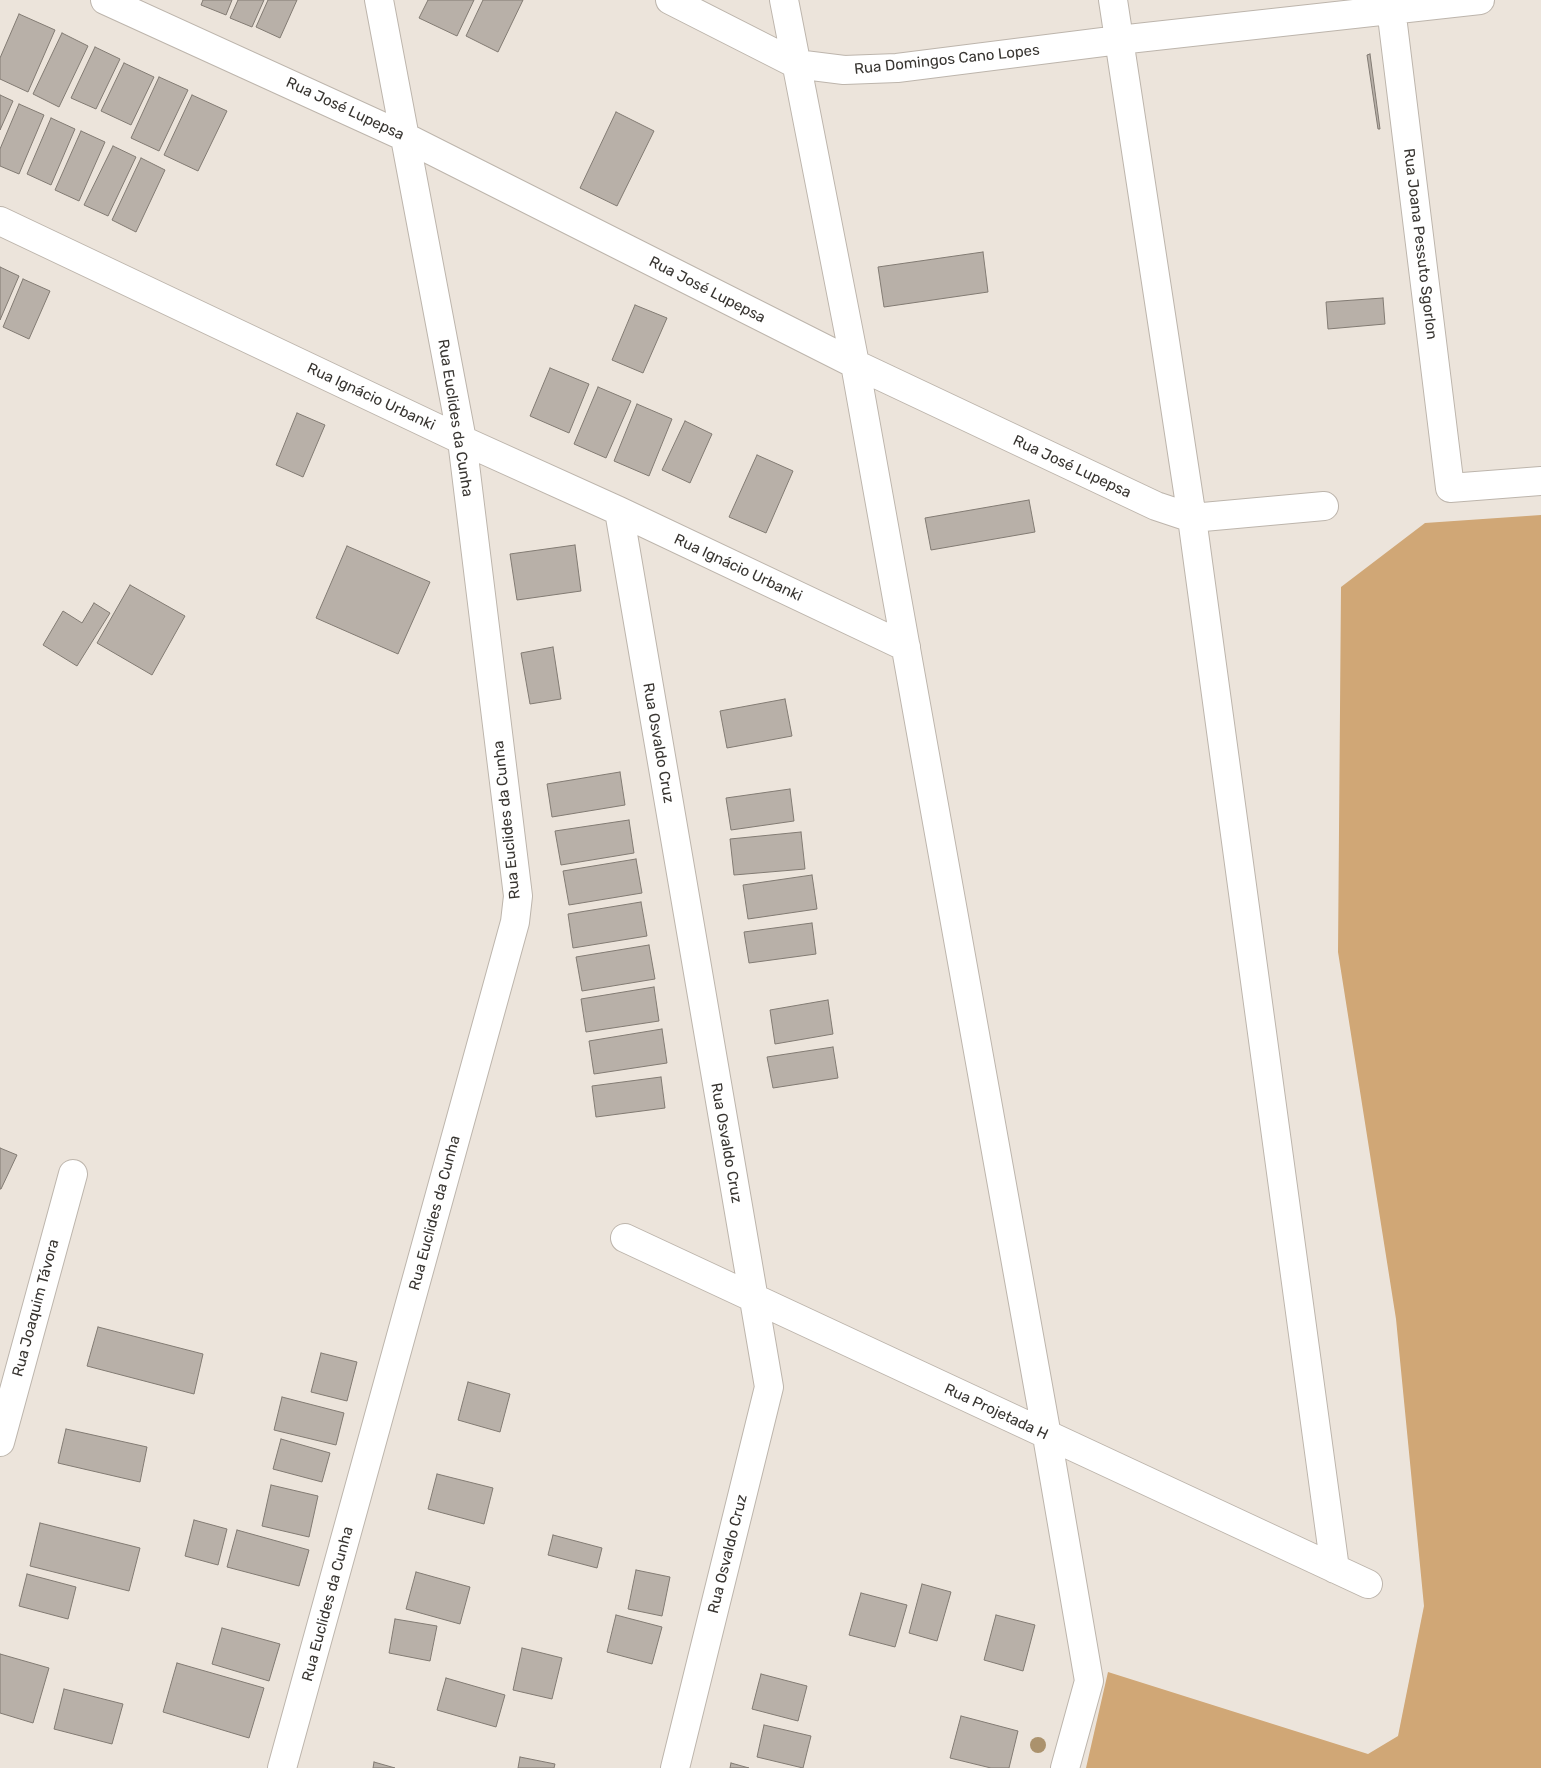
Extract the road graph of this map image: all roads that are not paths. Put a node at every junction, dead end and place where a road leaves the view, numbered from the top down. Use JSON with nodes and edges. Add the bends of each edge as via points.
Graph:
{"nodes":[{"id":1,"x":105,"y":0,"type":"edge"},
{"id":2,"x":379,"y":0,"type":"edge"},
{"id":3,"x":670,"y":0,"type":"edge"},
{"id":4,"x":784,"y":0,"type":"edge"},
{"id":5,"x":1113,"y":0,"type":"edge"},
{"id":6,"x":1480,"y":0,"type":"edge"},
{"id":7,"x":1391,"y":5,"type":"edge"},
{"id":8,"x":1119,"y":40,"type":"junction"},
{"id":9,"x":796,"y":64,"type":"junction"},
{"id":10,"x":404,"y":136,"type":"junction"},
{"id":11,"x":0,"y":221,"type":"edge"},
{"id":12,"x":855,"y":364,"type":"junction"},
{"id":13,"x":462,"y":440,"type":"junction"},
{"id":14,"x":1541,"y":481,"type":"edge"},
{"id":15,"x":1324,"y":506,"type":"dead end"},
{"id":16,"x":619,"y":511,"type":"junction"},
{"id":17,"x":1192,"y":518,"type":"junction"},
{"id":18,"x":906,"y":647,"type":"junction"},
{"id":19,"x":73,"y":1174,"type":"dead end"},
{"id":20,"x":625,"y":1238,"type":"dead end"},
{"id":21,"x":753,"y":1298,"type":"junction"},
{"id":22,"x":1047,"y":1436,"type":"junction"},
{"id":23,"x":0,"y":1442,"type":"edge"},
{"id":24,"x":1335,"y":1569,"type":"junction"},
{"id":25,"x":1368,"y":1584,"type":"dead end"},
{"id":26,"x":282,"y":1768,"type":"edge"},
{"id":27,"x":676,"y":1768,"type":"edge"},
{"id":28,"x":1065,"y":1768,"type":"edge"}],
"edges":[{"from":1,"to":10,"type":"street","name":"Rua José Lupepsa"},
{"from":2,"to":10,"type":"street","name":"Rua Euclides da Cunha"},
{"from":3,"to":9,"type":"street","name":"Rua Domingos Cano Lopes"},
{"from":4,"to":9,"type":"street"},
{"from":5,"to":8,"type":"street"},
{"from":6,"to":7,"type":"street","name":"Rua Domingos Cano Lopes"},
{"from":7,"to":8,"type":"street","name":"Rua Domingos Cano Lopes"},
{"from":7,"to":14,"type":"street","name":"Rua Joana Pessuto Sgorlon","via":[[1450,488]]},
{"from":8,"to":9,"type":"street","name":"Rua Domingos Cano Lopes","via":[[897,68],[844,70]]},
{"from":8,"to":17,"type":"street"},
{"from":9,"to":12,"type":"street"},
{"from":10,"to":12,"type":"street","name":"Rua José Lupepsa"},
{"from":10,"to":13,"type":"street","name":"Rua Euclides da Cunha"},
{"from":11,"to":13,"type":"street","name":"Rua Ignácio Urbanki"},
{"from":12,"to":17,"type":"street","name":"Rua José Lupepsa","via":[[1156,506]]},
{"from":12,"to":18,"type":"street"},
{"from":13,"to":16,"type":"street","name":"Rua Ignácio Urbanki"},
{"from":13,"to":26,"type":"street","name":"Rua Euclides da Cunha","via":[[518,896],[515,922]]},
{"from":15,"to":17,"type":"street","name":"Rua José Lupepsa"},
{"from":16,"to":18,"type":"street","name":"Rua Ignácio Urbanki"},
{"from":16,"to":21,"type":"street","name":"Rua Osvaldo Cruz"},
{"from":17,"to":24,"type":"street"},
{"from":18,"to":22,"type":"street"},
{"from":19,"to":23,"type":"street","name":"Rua Joaquim Távora"},
{"from":20,"to":21,"type":"street","name":"Rua Projetada H"},
{"from":21,"to":22,"type":"street","name":"Rua Projetada H"},
{"from":21,"to":27,"type":"street","name":"Rua Osvaldo Cruz","via":[[769,1387]]},
{"from":22,"to":24,"type":"street","name":"Rua Projetada H"},
{"from":22,"to":28,"type":"street","via":[[1089,1681]]},
{"from":24,"to":25,"type":"street","name":"Rua Projetada H"}]}
